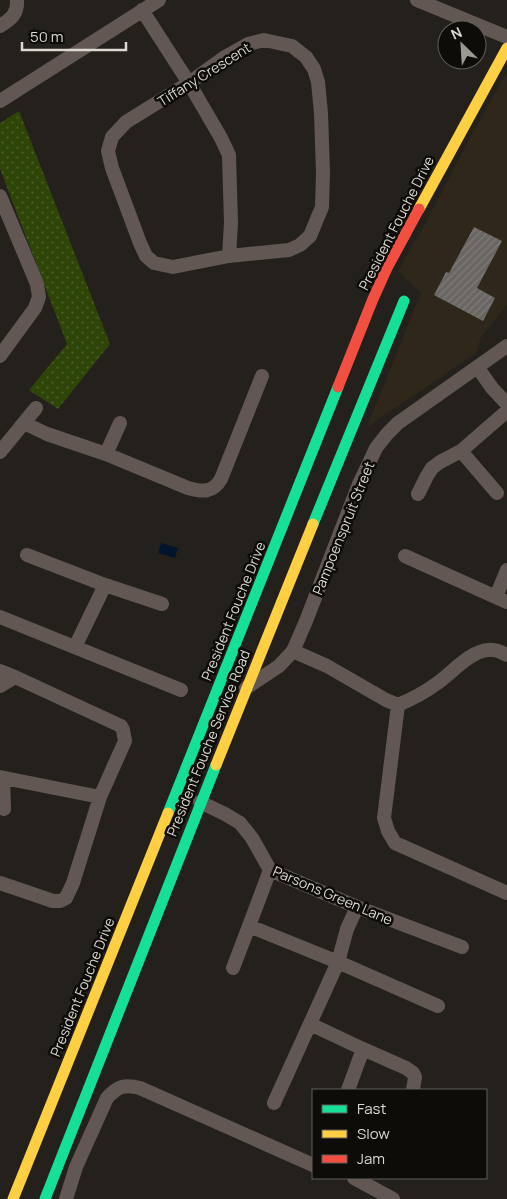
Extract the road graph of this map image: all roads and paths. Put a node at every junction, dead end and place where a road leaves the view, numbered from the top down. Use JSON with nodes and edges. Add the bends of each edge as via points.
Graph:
{"nodes":[{"id":1,"x":17,"y":0,"type":"edge"},
{"id":2,"x":159,"y":0,"type":"edge"},
{"id":3,"x":417,"y":0,"type":"edge"},
{"id":4,"x":142,"y":10,"type":"junction"},
{"id":5,"x":0,"y":26,"type":"edge"},
{"id":6,"x":507,"y":36,"type":"edge"},
{"id":7,"x":507,"y":48,"type":"edge"},
{"id":8,"x":189,"y":83,"type":"junction"},
{"id":9,"x":0,"y":101,"type":"edge"},
{"id":10,"x":0,"y":196,"type":"edge"},
{"id":11,"x":6,"y":226,"type":"edge"},
{"id":12,"x":229,"y":256,"type":"junction"},
{"id":13,"x":404,"y":301,"type":"dead end"},
{"id":14,"x":507,"y":346,"type":"edge"},
{"id":15,"x":0,"y":356,"type":"edge"},
{"id":16,"x":478,"y":368,"type":"junction"},
{"id":17,"x":262,"y":376,"type":"dead end"},
{"id":18,"x":507,"y":404,"type":"edge"},
{"id":19,"x":36,"y":408,"type":"dead end"},
{"id":20,"x":507,"y":411,"type":"edge"},
{"id":21,"x":24,"y":423,"type":"junction"},
{"id":22,"x":120,"y":423,"type":"dead end"},
{"id":23,"x":460,"y":451,"type":"junction"},
{"id":24,"x":0,"y":452,"type":"edge"},
{"id":25,"x":106,"y":454,"type":"junction"},
{"id":26,"x":497,"y":493,"type":"dead end"},
{"id":27,"x":418,"y":494,"type":"dead end"},
{"id":28,"x":27,"y":555,"type":"dead end"},
{"id":29,"x":405,"y":556,"type":"dead end"},
{"id":30,"x":507,"y":570,"type":"edge"},
{"id":31,"x":105,"y":584,"type":"junction"},
{"id":32,"x":501,"y":599,"type":"edge"},
{"id":33,"x":162,"y":604,"type":"dead end"},
{"id":34,"x":0,"y":617,"type":"edge"},
{"id":35,"x":75,"y":647,"type":"junction"},
{"id":36,"x":293,"y":651,"type":"junction"},
{"id":37,"x":507,"y":655,"type":"edge"},
{"id":38,"x":0,"y":671,"type":"edge"},
{"id":39,"x":15,"y":677,"type":"junction"},
{"id":40,"x":0,"y":686,"type":"edge"},
{"id":41,"x":246,"y":688,"type":"junction"},
{"id":42,"x":181,"y":690,"type":"dead end"},
{"id":43,"x":398,"y":705,"type":"junction"},
{"id":44,"x":2,"y":777,"type":"edge"},
{"id":45,"x":100,"y":797,"type":"junction"},
{"id":46,"x":200,"y":802,"type":"junction"},
{"id":47,"x":4,"y":809,"type":"dead end"},
{"id":48,"x":270,"y":870,"type":"junction"},
{"id":49,"x":0,"y":883,"type":"edge"},
{"id":50,"x":507,"y":894,"type":"edge"},
{"id":51,"x":357,"y":907,"type":"junction"},
{"id":52,"x":248,"y":926,"type":"junction"},
{"id":53,"x":462,"y":947,"type":"dead end"},
{"id":54,"x":338,"y":962,"type":"junction"},
{"id":55,"x":232,"y":968,"type":"dead end"},
{"id":56,"x":438,"y":1006,"type":"dead end"},
{"id":57,"x":310,"y":1024,"type":"junction"},
{"id":58,"x":363,"y":1050,"type":"junction"},
{"id":59,"x":348,"y":1089,"type":"edge"},
{"id":60,"x":413,"y":1089,"type":"edge"},
{"id":61,"x":274,"y":1103,"type":"dead end"},
{"id":62,"x":312,"y":1165,"type":"edge"},
{"id":63,"x":356,"y":1179,"type":"edge"},
{"id":64,"x":13,"y":1199,"type":"edge"},
{"id":65,"x":45,"y":1199,"type":"edge"},
{"id":66,"x":66,"y":1199,"type":"edge"},
{"id":67,"x":393,"y":1199,"type":"edge"}],
"edges":[{"from":1,"to":5,"type":"street","via":[[16,14]]},
{"from":2,"to":4,"type":"street"},
{"from":3,"to":6,"type":"street"},
{"from":4,"to":8,"type":"street"},
{"from":4,"to":9,"type":"street"},
{"from":7,"to":64,"type":"street","name":"President Fouche Drive","via":[[387,268],[373,300]]},
{"from":8,"to":12,"type":"street","via":[[229,155]]},
{"from":8,"to":12,"type":"street","name":"Tiffany Crescent","via":[[126,122],[112,137],[108,151],[140,243],[146,256],[154,263],[172,267]]},
{"from":8,"to":12,"type":"street","name":"Tiffany Crescent","via":[[248,44],[264,40],[292,46],[306,57],[318,82],[322,207],[310,236],[289,250]]},
{"from":10,"to":11,"type":"street"},
{"from":11,"to":15,"type":"street","via":[[37,284],[39,297],[35,308]]},
{"from":13,"to":41,"type":"street","name":"President Fouche Service Road"},
{"from":14,"to":16,"type":"street","name":"Pampoenspruit Street"},
{"from":16,"to":18,"type":"street"},
{"from":16,"to":36,"type":"street","name":"Pampoenspruit Street","via":[[398,423],[376,448]]},
{"from":17,"to":25,"type":"street","via":[[221,479],[213,489],[188,488]]},
{"from":19,"to":21,"type":"street"},
{"from":20,"to":23,"type":"street"},
{"from":21,"to":24,"type":"street"},
{"from":21,"to":25,"type":"street"},
{"from":22,"to":25,"type":"street"},
{"from":23,"to":26,"type":"street"},
{"from":23,"to":27,"type":"street","via":[[432,468]]},
{"from":28,"to":31,"type":"street"},
{"from":29,"to":32,"type":"street"},
{"from":30,"to":32,"type":"street"},
{"from":31,"to":33,"type":"street"},
{"from":31,"to":35,"type":"street"},
{"from":34,"to":35,"type":"street"},
{"from":35,"to":42,"type":"street"},
{"from":36,"to":41,"type":"street","name":"Pampoenspruit Street","via":[[279,666]]},
{"from":36,"to":43,"type":"street"},
{"from":37,"to":43,"type":"street","via":[[490,649],[474,654],[437,684]]},
{"from":38,"to":39,"type":"street"},
{"from":39,"to":40,"type":"street"},
{"from":39,"to":45,"type":"street","via":[[121,726],[125,741]]},
{"from":41,"to":46,"type":"street","name":"President Fouche Service Road"},
{"from":43,"to":50,"type":"street","via":[[384,818],[390,836],[396,844]]},
{"from":44,"to":45,"type":"street"},
{"from":44,"to":47,"type":"street"},
{"from":45,"to":49,"type":"street","via":[[66,898],[53,901]]},
{"from":46,"to":48,"type":"street","name":"Parsons Green Lane","via":[[240,823]]},
{"from":46,"to":65,"type":"street","name":"President Fouche Service Road"},
{"from":48,"to":51,"type":"street","name":"Parsons Green Lane"},
{"from":48,"to":52,"type":"street"},
{"from":51,"to":53,"type":"street","name":"Parsons Green Lane"},
{"from":51,"to":54,"type":"street"},
{"from":52,"to":54,"type":"street"},
{"from":52,"to":55,"type":"street"},
{"from":54,"to":56,"type":"street"},
{"from":54,"to":57,"type":"street"},
{"from":57,"to":58,"type":"street"},
{"from":57,"to":61,"type":"street"},
{"from":58,"to":59,"type":"street"},
{"from":58,"to":60,"type":"street","via":[[413,1073]]},
{"from":62,"to":66,"type":"street","via":[[131,1085],[114,1090],[107,1098],[76,1167]]},
{"from":63,"to":67,"type":"street"}]}
